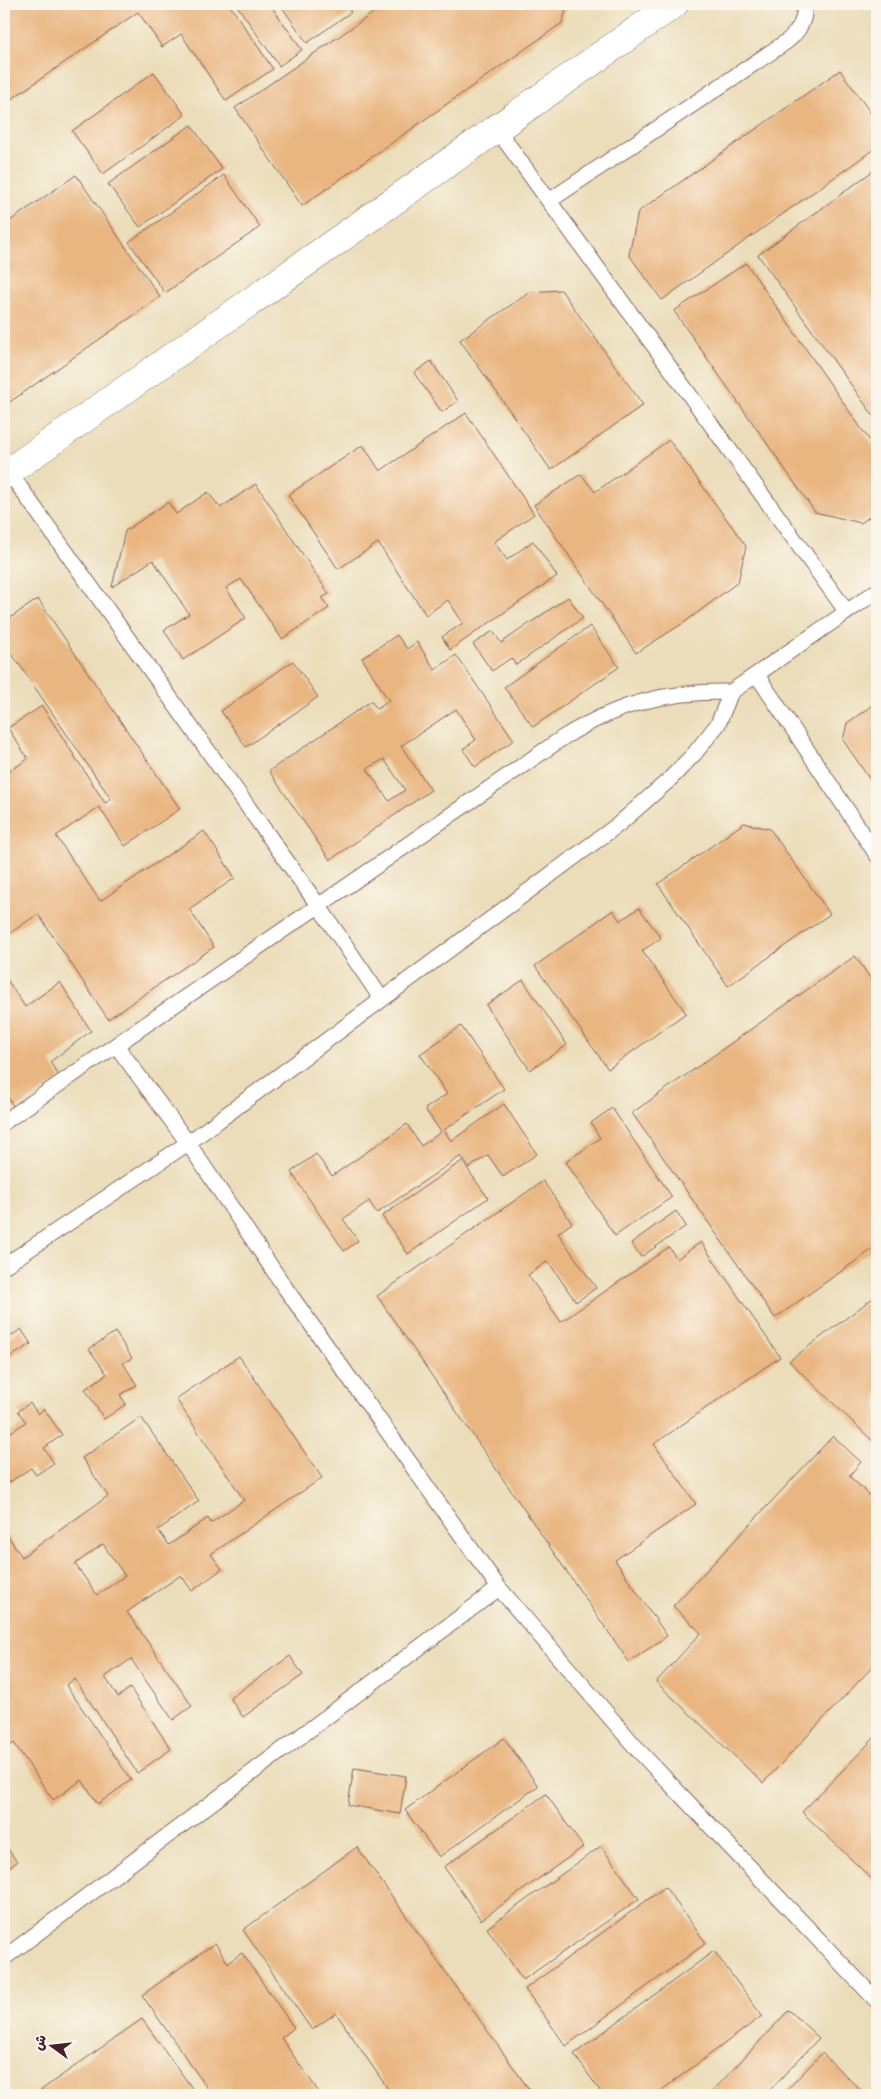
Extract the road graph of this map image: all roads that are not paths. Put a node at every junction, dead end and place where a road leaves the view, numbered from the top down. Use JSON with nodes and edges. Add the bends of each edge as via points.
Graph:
{"nodes":[{"id":1,"x":674,"y":4,"type":"edge"},
{"id":2,"x":804,"y":4,"type":"edge"},
{"id":3,"x":496,"y":128,"type":"junction"},
{"id":4,"x":549,"y":201,"type":"junction"},
{"id":5,"x":6,"y":473,"type":"edge"},
{"id":6,"x":877,"y":591,"type":"edge"},
{"id":7,"x":847,"y":612,"type":"junction"},
{"id":8,"x":757,"y":675,"type":"junction"},
{"id":9,"x":731,"y":692,"type":"junction"},
{"id":10,"x":877,"y":855,"type":"edge"},
{"id":11,"x":318,"y":905,"type":"junction"},
{"id":12,"x":381,"y":998,"type":"junction"},
{"id":13,"x":116,"y":1045,"type":"junction"},
{"id":14,"x":4,"y":1122,"type":"edge"},
{"id":15,"x":188,"y":1143,"type":"junction"},
{"id":16,"x":4,"y":1266,"type":"edge"},
{"id":17,"x":499,"y":1588,"type":"junction"},
{"id":18,"x":4,"y":1958,"type":"edge"},
{"id":19,"x":877,"y":2001,"type":"edge"}],
"edges":[{"from":1,"to":3,"type":"street"},
{"from":2,"to":4,"type":"lane","via":[[803,20],[786,42]]},
{"from":3,"to":4,"type":"lane"},
{"from":3,"to":5,"type":"street"},
{"from":4,"to":7,"type":"lane"},
{"from":5,"to":11,"type":"lane"},
{"from":6,"to":7,"type":"lane"},
{"from":7,"to":8,"type":"lane"},
{"from":8,"to":9,"type":"lane"},
{"from":8,"to":10,"type":"lane"},
{"from":9,"to":11,"type":"lane","via":[[661,696],[627,705],[594,719]]},
{"from":9,"to":12,"type":"lane","via":[[718,724],[695,753],[641,805]]},
{"from":11,"to":12,"type":"lane"},
{"from":11,"to":13,"type":"lane"},
{"from":12,"to":15,"type":"lane"},
{"from":13,"to":14,"type":"lane"},
{"from":13,"to":15,"type":"lane"},
{"from":15,"to":16,"type":"lane"},
{"from":15,"to":17,"type":"lane","via":[[286,1289]]},
{"from":17,"to":18,"type":"lane"},
{"from":17,"to":19,"type":"lane","via":[[639,1751]]}]}
